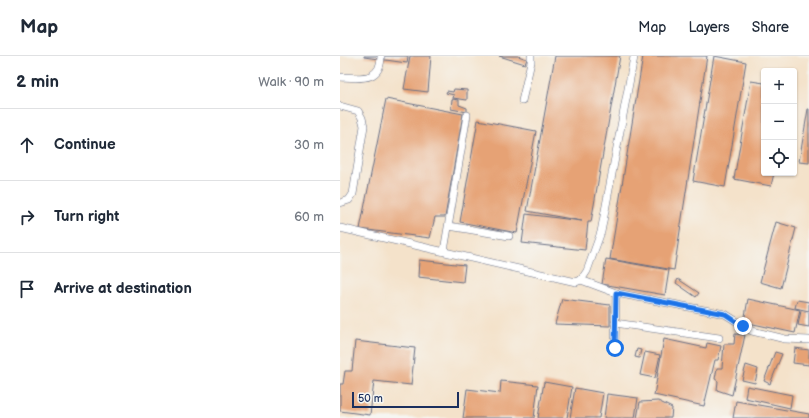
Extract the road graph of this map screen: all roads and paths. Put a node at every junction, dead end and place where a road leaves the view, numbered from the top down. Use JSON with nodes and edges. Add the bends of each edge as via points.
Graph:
{"nodes":[{"id":1,"x":381,"y":56,"type":"edge"},
{"id":2,"x":531,"y":56,"type":"edge"},
{"id":3,"x":634,"y":58,"type":"dead end"},
{"id":4,"x":340,"y":77,"type":"edge"},
{"id":5,"x":522,"y":101,"type":"dead end"},
{"id":6,"x":340,"y":106,"type":"edge"},
{"id":7,"x":467,"y":115,"type":"dead end"},
{"id":8,"x":340,"y":203,"type":"edge"},
{"id":9,"x":449,"y":226,"type":"junction"},
{"id":10,"x":340,"y":228,"type":"edge"},
{"id":11,"x":509,"y":236,"type":"dead end"},
{"id":12,"x":444,"y":252,"type":"junction"},
{"id":13,"x":581,"y":280,"type":"junction"},
{"id":14,"x":616,"y":293,"type":"junction"},
{"id":15,"x":615,"y":323,"type":"junction"},
{"id":16,"x":720,"y":338,"type":"dead end"},
{"id":17,"x":809,"y":340,"type":"edge"},
{"id":18,"x":615,"y":348,"type":"dead end"}],
"edges":[{"from":1,"to":4,"type":"lane","via":[[378,72],[372,76]]},
{"from":2,"to":5,"type":"lane"},
{"from":3,"to":13,"type":"lane","via":[[601,232],[587,271]]},
{"from":6,"to":8,"type":"lane","via":[[358,111],[364,126],[353,194],[349,200]]},
{"from":7,"to":9,"type":"lane"},
{"from":9,"to":11,"type":"lane"},
{"from":9,"to":12,"type":"lane"},
{"from":10,"to":12,"type":"lane"},
{"from":12,"to":13,"type":"lane","via":[[576,282]]},
{"from":13,"to":14,"type":"lane"},
{"from":14,"to":15,"type":"lane"},
{"from":14,"to":17,"type":"lane","via":[[725,314],[752,331],[785,339]]},
{"from":15,"to":16,"type":"lane"},
{"from":15,"to":18,"type":"lane"}]}
